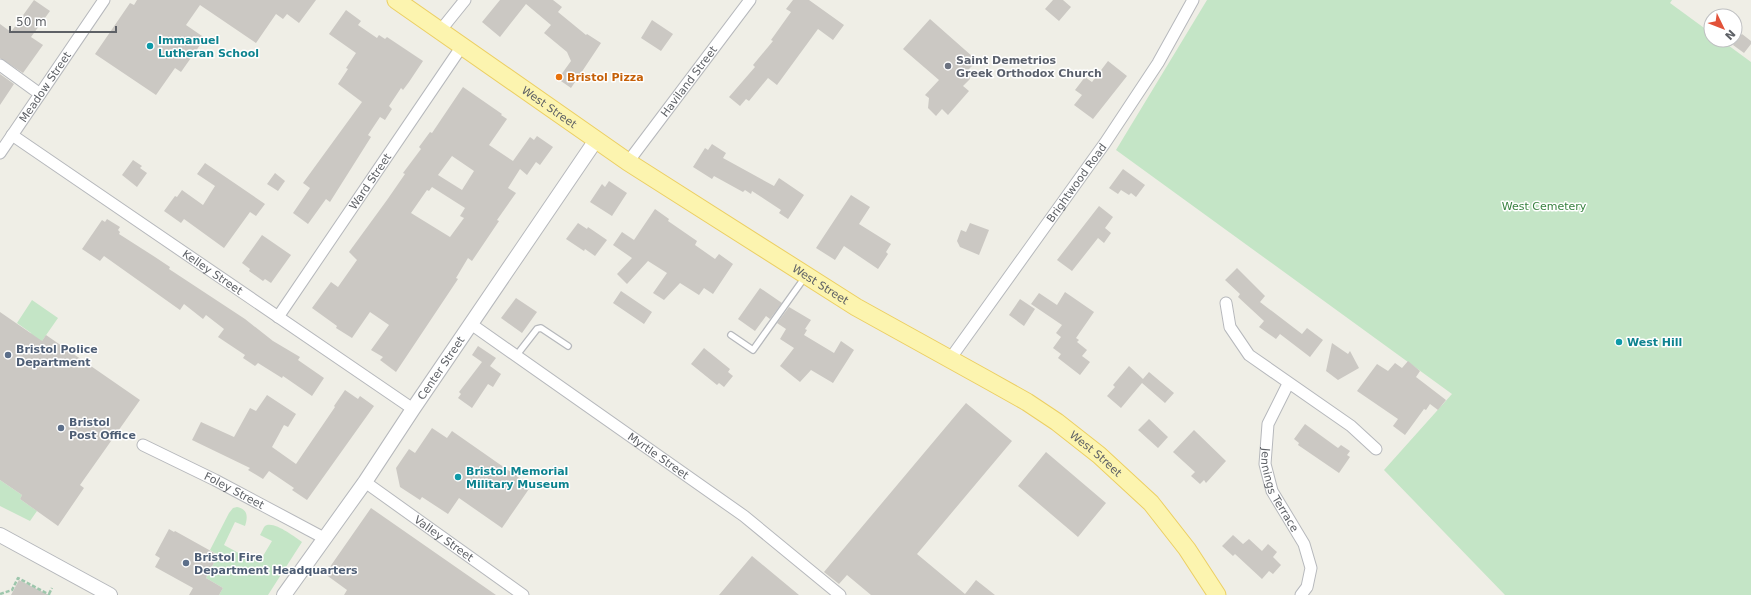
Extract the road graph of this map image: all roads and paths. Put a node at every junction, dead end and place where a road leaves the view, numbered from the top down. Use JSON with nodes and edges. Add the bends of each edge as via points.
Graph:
{"nodes":[{"id":1,"x":104,"y":0,"type":"edge"},
{"id":2,"x":396,"y":0,"type":"edge"},
{"id":3,"x":465,"y":0,"type":"edge"},
{"id":4,"x":750,"y":0,"type":"edge"},
{"id":5,"x":1193,"y":0,"type":"edge"},
{"id":6,"x":440,"y":31,"type":"junction"},
{"id":7,"x":462,"y":46,"type":"junction"},
{"id":8,"x":0,"y":65,"type":"edge"},
{"id":9,"x":40,"y":94,"type":"junction"},
{"id":10,"x":12,"y":135,"type":"junction"},
{"id":11,"x":596,"y":140,"type":"junction"},
{"id":12,"x":0,"y":153,"type":"edge"},
{"id":13,"x":628,"y":162,"type":"junction"},
{"id":14,"x":806,"y":275,"type":"junction"},
{"id":15,"x":1226,"y":303,"type":"dead end"},
{"id":16,"x":278,"y":317,"type":"junction"},
{"id":17,"x":471,"y":324,"type":"junction"},
{"id":18,"x":732,"y":335,"type":"dead end"},
{"id":19,"x":568,"y":346,"type":"dead end"},
{"id":20,"x":516,"y":356,"type":"junction"},
{"id":21,"x":950,"y":359,"type":"junction"},
{"id":22,"x":1288,"y":384,"type":"junction"},
{"id":23,"x":413,"y":409,"type":"junction"},
{"id":24,"x":143,"y":445,"type":"dead end"},
{"id":25,"x":1376,"y":449,"type":"dead end"},
{"id":26,"x":364,"y":482,"type":"junction"},
{"id":27,"x":0,"y":535,"type":"edge"},
{"id":28,"x":324,"y":538,"type":"junction"},
{"id":29,"x":52,"y":588,"type":"dead end"},
{"id":30,"x":0,"y":594,"type":"edge"},
{"id":31,"x":49,"y":595,"type":"edge"},
{"id":32,"x":110,"y":595,"type":"edge"},
{"id":33,"x":284,"y":595,"type":"edge"},
{"id":34,"x":523,"y":595,"type":"edge"},
{"id":35,"x":840,"y":595,"type":"edge"},
{"id":36,"x":1217,"y":595,"type":"edge"},
{"id":37,"x":1301,"y":595,"type":"edge"}],
"edges":[{"from":1,"to":9,"type":"street","name":"Meadow Street"},
{"from":2,"to":6,"type":"main road","name":"West Street"},
{"from":3,"to":6,"type":"street"},
{"from":4,"to":13,"type":"street","name":"Haviland Street"},
{"from":5,"to":21,"type":"street","name":"Brightwood Road","via":[[1158,63],[1105,143]]},
{"from":6,"to":7,"type":"main road","name":"West Street"},
{"from":7,"to":11,"type":"main road","name":"West Street"},
{"from":7,"to":16,"type":"street","name":"Ward Street"},
{"from":8,"to":9,"type":"street"},
{"from":9,"to":10,"type":"street","name":"Meadow Street"},
{"from":10,"to":12,"type":"street","name":"Meadow Street"},
{"from":10,"to":16,"type":"street","name":"Kelley Street"},
{"from":11,"to":13,"type":"main road","name":"West Street"},
{"from":11,"to":17,"type":"street","name":"Center Street"},
{"from":13,"to":14,"type":"main road","name":"West Street"},
{"from":14,"to":18,"type":"lane","via":[[753,350]]},
{"from":14,"to":21,"type":"main road","name":"West Street","via":[[856,307]]},
{"from":15,"to":22,"type":"street","via":[[1230,327],[1249,355]]},
{"from":16,"to":23,"type":"street","name":"Kelley Street"},
{"from":17,"to":20,"type":"street","name":"Myrtle Street"},
{"from":17,"to":23,"type":"street","name":"Center Street"},
{"from":19,"to":20,"type":"lane","via":[[541,328],[537,329]]},
{"from":20,"to":35,"type":"street","name":"Myrtle Street","via":[[744,516]]},
{"from":21,"to":36,"type":"main road","name":"West Street","via":[[1027,402],[1099,455],[1151,503],[1170,526]]},
{"from":22,"to":25,"type":"street","via":[[1350,426]]},
{"from":22,"to":37,"type":"street","name":"Jennings Terrace","via":[[1268,424],[1265,464],[1272,491],[1304,544],[1311,568],[1307,587]]},
{"from":23,"to":26,"type":"street","name":"Center Street"},
{"from":24,"to":28,"type":"street","name":"Foley Street"},
{"from":26,"to":28,"type":"street","name":"Center Street"},
{"from":26,"to":34,"type":"street","name":"Valley Street"},
{"from":27,"to":32,"type":"street"},
{"from":28,"to":33,"type":"street","name":"Center Street"},
{"from":29,"to":31,"type":"path"},
{"from":30,"to":31,"type":"path","via":[[12,590],[18,578]]}]}
